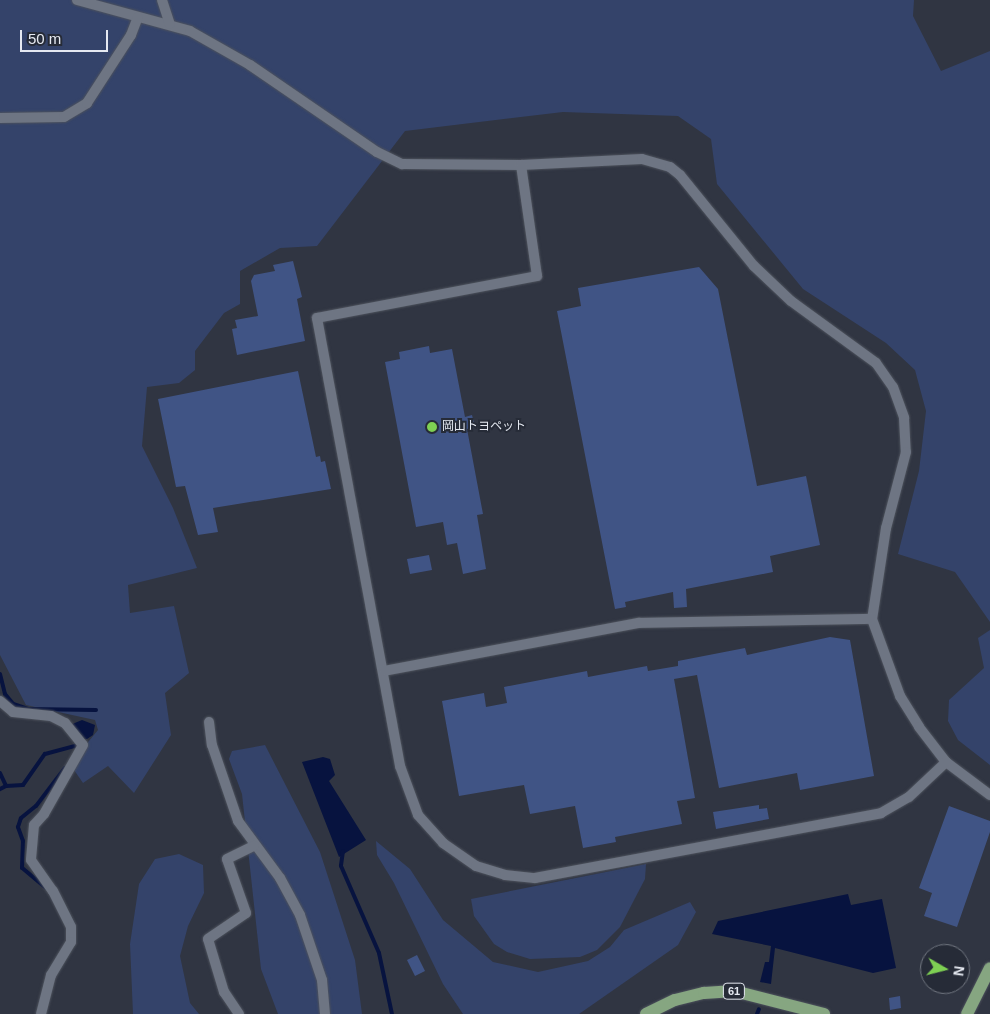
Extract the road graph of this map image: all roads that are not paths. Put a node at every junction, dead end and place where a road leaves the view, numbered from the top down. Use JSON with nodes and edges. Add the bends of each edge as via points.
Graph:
{"nodes":[{"id":1,"x":77,"y":0,"type":"edge"},
{"id":2,"x":162,"y":0,"type":"edge"},
{"id":3,"x":138,"y":16,"type":"junction"},
{"id":4,"x":170,"y":24,"type":"junction"},
{"id":5,"x":0,"y":118,"type":"edge"},
{"id":6,"x":521,"y":165,"type":"junction"},
{"id":7,"x":872,"y":619,"type":"junction"},
{"id":8,"x":384,"y":671,"type":"junction"},
{"id":9,"x":0,"y":701,"type":"edge"},
{"id":10,"x":209,"y":722,"type":"dead end"},
{"id":11,"x":946,"y":762,"type":"junction"},
{"id":12,"x":990,"y":795,"type":"edge"},
{"id":13,"x":254,"y":846,"type":"junction"},
{"id":14,"x":990,"y":968,"type":"edge"},
{"id":15,"x":41,"y":1014,"type":"edge"},
{"id":16,"x":239,"y":1014,"type":"edge"},
{"id":17,"x":325,"y":1014,"type":"edge"},
{"id":18,"x":646,"y":1014,"type":"edge"},
{"id":19,"x":824,"y":1014,"type":"edge"},
{"id":20,"x":967,"y":1014,"type":"edge"}],
"edges":[{"from":1,"to":3,"type":"street"},
{"from":2,"to":4,"type":"street"},
{"from":3,"to":4,"type":"street"},
{"from":3,"to":5,"type":"street","via":[[126,43],[87,103],[64,117]]},
{"from":4,"to":6,"type":"street","via":[[250,65],[390,160],[402,164]]},
{"from":6,"to":7,"type":"street","via":[[642,159],[670,167],[754,266],[791,301],[872,359],[885,374],[904,418],[906,452],[886,528]]},
{"from":6,"to":8,"type":"street","via":[[537,276],[317,318]]},
{"from":7,"to":8,"type":"street","via":[[639,623]]},
{"from":7,"to":11,"type":"street","via":[[900,696]]},
{"from":8,"to":11,"type":"street","via":[[400,766],[418,815],[433,835],[454,852],[476,866],[505,875],[552,876],[881,813],[909,797]]},
{"from":9,"to":15,"type":"street","via":[[13,712],[51,716],[65,723],[81,742],[65,780],[34,825],[31,860],[53,891],[71,926],[71,942],[51,975]]},
{"from":10,"to":13,"type":"street","via":[[229,798],[238,821]]},
{"from":11,"to":12,"type":"street"},
{"from":13,"to":16,"type":"street","via":[[227,859],[246,913],[208,939],[224,992]]},
{"from":13,"to":17,"type":"street","via":[[280,878],[300,915],[322,980]]},
{"from":14,"to":20,"type":"main road"},
{"from":18,"to":19,"type":"main road","number":"61","via":[[675,1000],[704,993],[734,991]]}]}
